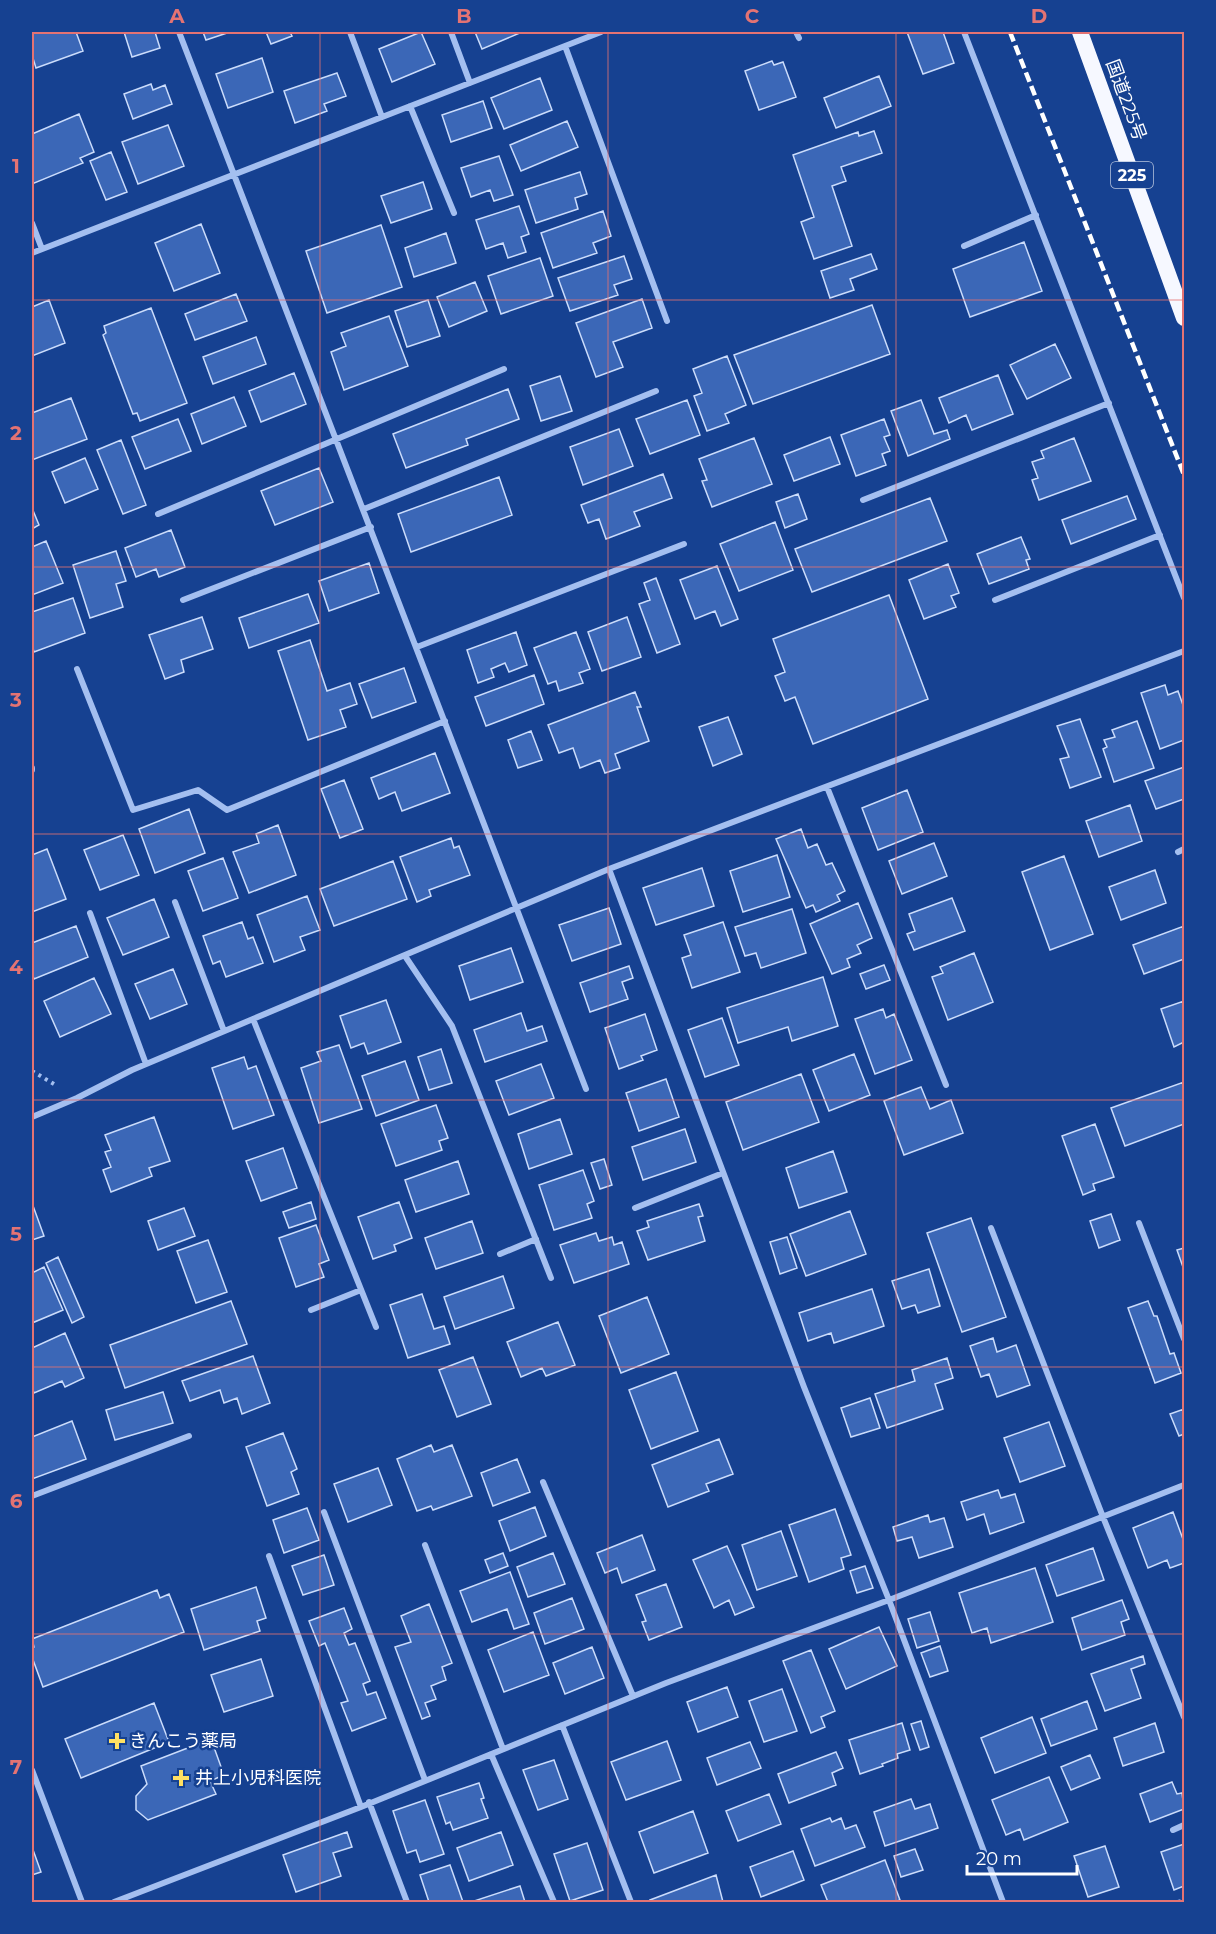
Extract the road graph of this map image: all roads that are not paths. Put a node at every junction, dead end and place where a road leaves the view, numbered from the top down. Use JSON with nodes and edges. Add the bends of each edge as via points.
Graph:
{"nodes":[{"id":1,"x":179,"y":32,"type":"edge"},
{"id":2,"x":350,"y":32,"type":"edge"},
{"id":3,"x":451,"y":32,"type":"edge"},
{"id":4,"x":578,"y":32,"type":"edge"},
{"id":5,"x":601,"y":32,"type":"edge"},
{"id":6,"x":964,"y":32,"type":"edge"},
{"id":7,"x":1080,"y":32,"type":"edge"},
{"id":8,"x":581,"y":39,"type":"junction"},
{"id":9,"x":565,"y":46,"type":"junction"},
{"id":10,"x":470,"y":82,"type":"junction"},
{"id":11,"x":410,"y":106,"type":"junction"},
{"id":12,"x":382,"y":117,"type":"junction"},
{"id":13,"x":234,"y":173,"type":"junction"},
{"id":14,"x":454,"y":213,"type":"dead end"},
{"id":15,"x":1036,"y":215,"type":"junction"},
{"id":16,"x":32,"y":223,"type":"edge"},
{"id":17,"x":964,"y":246,"type":"dead end"},
{"id":18,"x":42,"y":249,"type":"junction"},
{"id":19,"x":32,"y":253,"type":"edge"},
{"id":20,"x":1180,"y":293,"type":"edge"},
{"id":21,"x":1185,"y":318,"type":"edge"},
{"id":22,"x":667,"y":321,"type":"dead end"},
{"id":23,"x":504,"y":369,"type":"dead end"},
{"id":24,"x":656,"y":391,"type":"dead end"},
{"id":25,"x":1109,"y":403,"type":"junction"},
{"id":26,"x":336,"y":439,"type":"junction"},
{"id":27,"x":864,"y":500,"type":"dead end"},
{"id":28,"x":364,"y":509,"type":"junction"},
{"id":29,"x":158,"y":514,"type":"dead end"},
{"id":30,"x":371,"y":528,"type":"junction"},
{"id":31,"x":1160,"y":535,"type":"junction"},
{"id":32,"x":684,"y":544,"type":"dead end"},
{"id":33,"x":1185,"y":598,"type":"edge"},
{"id":34,"x":183,"y":600,"type":"dead end"},
{"id":35,"x":995,"y":600,"type":"dead end"},
{"id":36,"x":417,"y":647,"type":"junction"},
{"id":37,"x":1185,"y":651,"type":"edge"},
{"id":38,"x":77,"y":669,"type":"dead end"},
{"id":39,"x":445,"y":721,"type":"junction"},
{"id":40,"x":827,"y":787,"type":"junction"},
{"id":41,"x":609,"y":869,"type":"junction"},
{"id":42,"x":175,"y":902,"type":"dead end"},
{"id":43,"x":518,"y":909,"type":"junction"},
{"id":44,"x":90,"y":913,"type":"dead end"},
{"id":45,"x":405,"y":956,"type":"junction"},
{"id":46,"x":253,"y":1019,"type":"junction"},
{"id":47,"x":224,"y":1031,"type":"junction"},
{"id":48,"x":146,"y":1064,"type":"junction"},
{"id":49,"x":946,"y":1085,"type":"dead end"},
{"id":50,"x":586,"y":1089,"type":"dead end"},
{"id":51,"x":32,"y":1117,"type":"edge"},
{"id":52,"x":723,"y":1173,"type":"junction"},
{"id":53,"x":635,"y":1208,"type":"dead end"},
{"id":54,"x":1139,"y":1223,"type":"dead end"},
{"id":55,"x":992,"y":1228,"type":"dead end"},
{"id":56,"x":536,"y":1239,"type":"junction"},
{"id":57,"x":500,"y":1254,"type":"dead end"},
{"id":58,"x":551,"y":1278,"type":"dead end"},
{"id":59,"x":361,"y":1290,"type":"junction"},
{"id":60,"x":311,"y":1310,"type":"dead end"},
{"id":61,"x":376,"y":1327,"type":"dead end"},
{"id":62,"x":1185,"y":1339,"type":"edge"},
{"id":63,"x":189,"y":1436,"type":"dead end"},
{"id":64,"x":543,"y":1482,"type":"dead end"},
{"id":65,"x":1185,"y":1485,"type":"edge"},
{"id":66,"x":32,"y":1496,"type":"edge"},
{"id":67,"x":324,"y":1512,"type":"dead end"},
{"id":68,"x":1103,"y":1516,"type":"junction"},
{"id":69,"x":424,"y":1545,"type":"dead end"},
{"id":70,"x":269,"y":1556,"type":"dead end"},
{"id":71,"x":889,"y":1600,"type":"junction"},
{"id":72,"x":633,"y":1696,"type":"junction"},
{"id":73,"x":1185,"y":1717,"type":"edge"},
{"id":74,"x":562,"y":1725,"type":"junction"},
{"id":75,"x":503,"y":1749,"type":"junction"},
{"id":76,"x":491,"y":1754,"type":"junction"},
{"id":77,"x":32,"y":1770,"type":"edge"},
{"id":78,"x":425,"y":1780,"type":"junction"},
{"id":79,"x":369,"y":1802,"type":"junction"},
{"id":80,"x":361,"y":1807,"type":"junction"},
{"id":81,"x":1185,"y":1825,"type":"edge"},
{"id":82,"x":1173,"y":1830,"type":"dead end"},
{"id":83,"x":82,"y":1902,"type":"edge"},
{"id":84,"x":114,"y":1902,"type":"edge"},
{"id":85,"x":408,"y":1902,"type":"edge"},
{"id":86,"x":554,"y":1902,"type":"edge"},
{"id":87,"x":631,"y":1902,"type":"edge"},
{"id":88,"x":1003,"y":1902,"type":"edge"}],
"edges":[{"from":1,"to":13,"type":"street"},
{"from":2,"to":12,"type":"street"},
{"from":3,"to":10,"type":"street"},
{"from":4,"to":8,"type":"street"},
{"from":5,"to":8,"type":"street"},
{"from":6,"to":15,"type":"street"},
{"from":7,"to":20,"type":"highway","name":"国道225号","number":"225"},
{"from":8,"to":9,"type":"street"},
{"from":9,"to":10,"type":"street"},
{"from":9,"to":22,"type":"street"},
{"from":10,"to":11,"type":"street"},
{"from":11,"to":12,"type":"street"},
{"from":11,"to":14,"type":"street"},
{"from":12,"to":13,"type":"street"},
{"from":13,"to":18,"type":"street"},
{"from":13,"to":26,"type":"street"},
{"from":15,"to":17,"type":"street"},
{"from":15,"to":25,"type":"street"},
{"from":16,"to":18,"type":"street"},
{"from":18,"to":19,"type":"street"},
{"from":20,"to":21,"type":"highway","name":"国道225号","number":"225"},
{"from":23,"to":26,"type":"street"},
{"from":24,"to":28,"type":"street"},
{"from":25,"to":27,"type":"street"},
{"from":25,"to":31,"type":"street"},
{"from":26,"to":28,"type":"street"},
{"from":26,"to":29,"type":"street"},
{"from":28,"to":30,"type":"street"},
{"from":30,"to":34,"type":"street"},
{"from":30,"to":36,"type":"street"},
{"from":31,"to":33,"type":"street"},
{"from":31,"to":35,"type":"street"},
{"from":32,"to":36,"type":"street"},
{"from":36,"to":39,"type":"street"},
{"from":37,"to":40,"type":"street"},
{"from":38,"to":39,"type":"street","via":[[133,810],[198,790],[227,810]]},
{"from":39,"to":43,"type":"street"},
{"from":40,"to":41,"type":"street"},
{"from":40,"to":49,"type":"street"},
{"from":41,"to":43,"type":"street"},
{"from":41,"to":52,"type":"street"},
{"from":42,"to":47,"type":"street"},
{"from":43,"to":45,"type":"street"},
{"from":43,"to":50,"type":"street"},
{"from":44,"to":48,"type":"street"},
{"from":45,"to":46,"type":"street"},
{"from":45,"to":56,"type":"street","via":[[452,1026]]},
{"from":46,"to":47,"type":"street"},
{"from":46,"to":59,"type":"street"},
{"from":47,"to":48,"type":"street"},
{"from":48,"to":51,"type":"street"},
{"from":52,"to":53,"type":"street"},
{"from":52,"to":71,"type":"street"},
{"from":54,"to":62,"type":"street"},
{"from":55,"to":68,"type":"street"},
{"from":56,"to":57,"type":"street"},
{"from":56,"to":58,"type":"street"},
{"from":59,"to":60,"type":"street"},
{"from":59,"to":61,"type":"street"},
{"from":63,"to":66,"type":"street"},
{"from":64,"to":72,"type":"street"},
{"from":65,"to":68,"type":"street"},
{"from":67,"to":78,"type":"street"},
{"from":68,"to":71,"type":"street"},
{"from":68,"to":73,"type":"street"},
{"from":69,"to":75,"type":"street"},
{"from":70,"to":80,"type":"street"},
{"from":71,"to":72,"type":"street"},
{"from":71,"to":88,"type":"street"},
{"from":72,"to":74,"type":"street"},
{"from":74,"to":75,"type":"street"},
{"from":74,"to":87,"type":"street"},
{"from":75,"to":76,"type":"street"},
{"from":76,"to":78,"type":"street"},
{"from":76,"to":86,"type":"street"},
{"from":77,"to":83,"type":"street"},
{"from":78,"to":79,"type":"street"},
{"from":79,"to":80,"type":"street"},
{"from":79,"to":85,"type":"street"},
{"from":80,"to":84,"type":"street"},
{"from":81,"to":82,"type":"street"}]}
